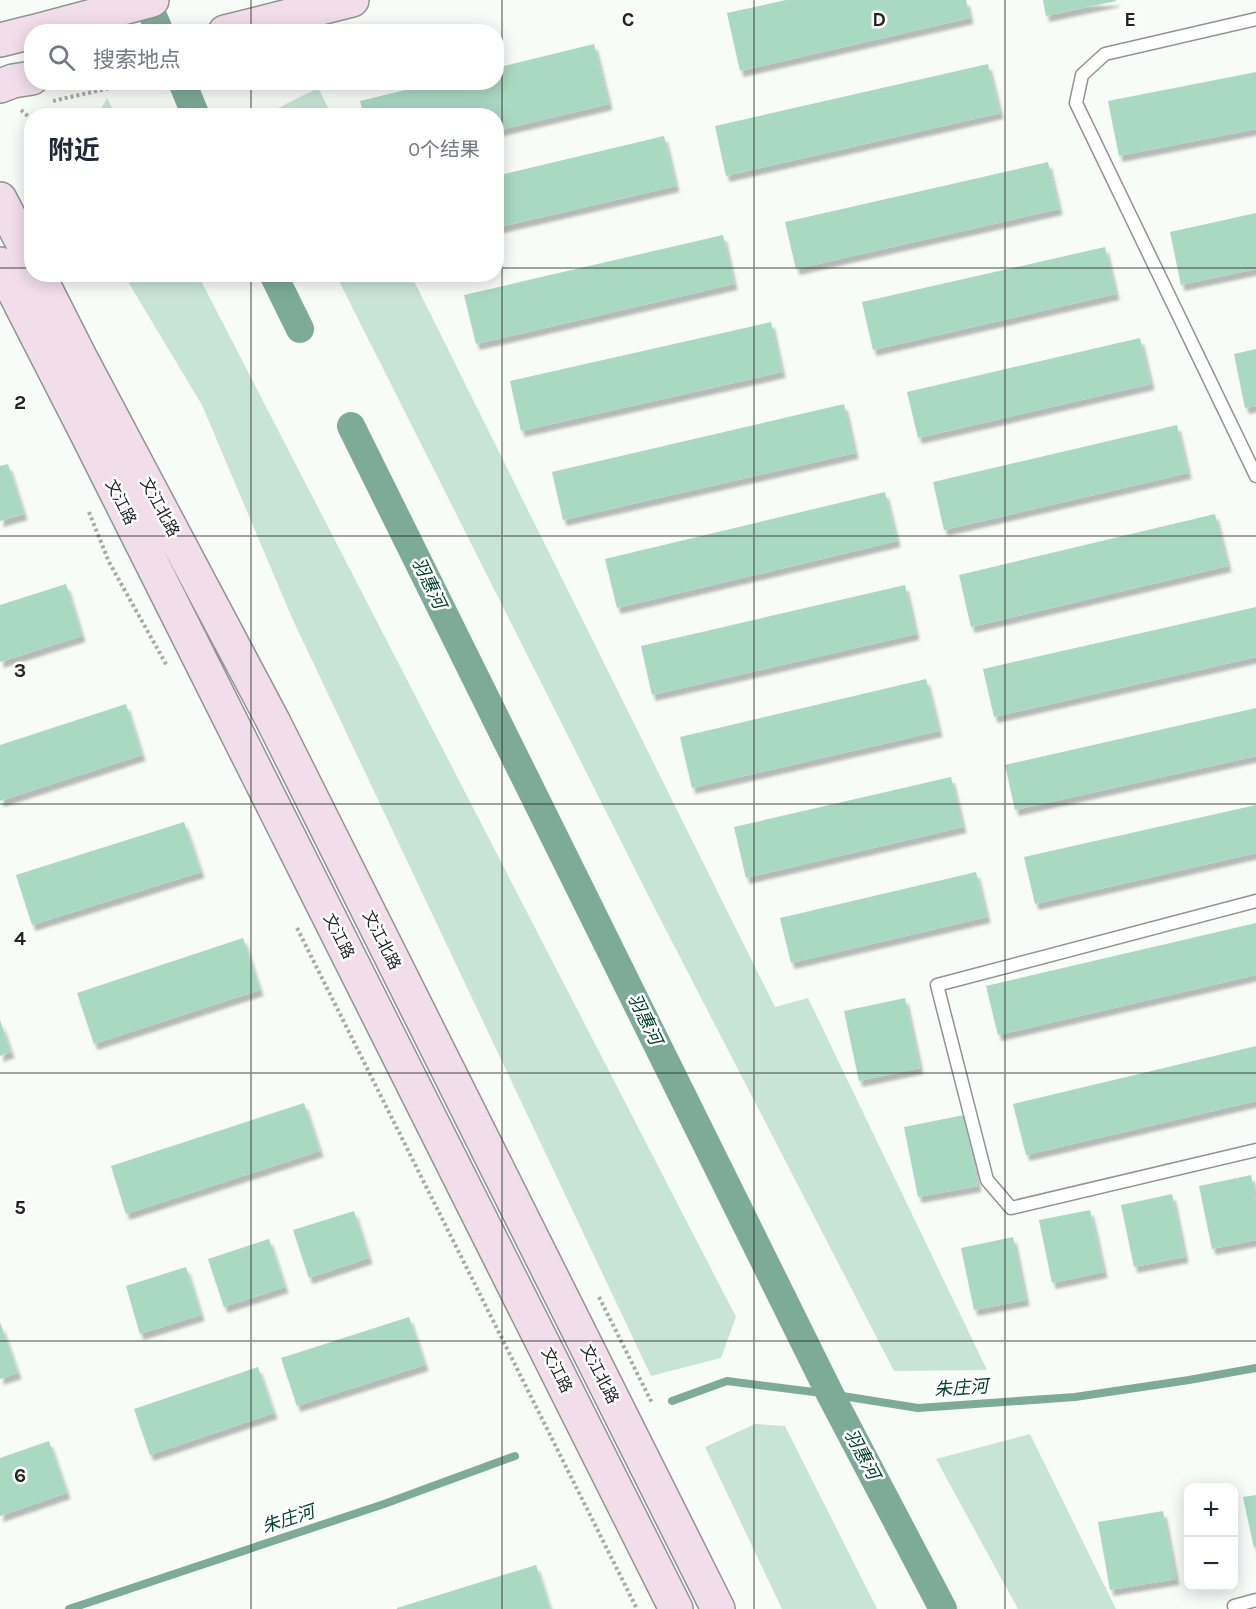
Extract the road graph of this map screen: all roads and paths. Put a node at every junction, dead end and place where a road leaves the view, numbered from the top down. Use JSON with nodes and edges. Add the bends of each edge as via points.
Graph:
{"nodes":[{"id":1,"x":152,"y":0,"type":"edge"},
{"id":2,"x":352,"y":0,"type":"edge"},
{"id":3,"x":1256,"y":19,"type":"edge"},
{"id":4,"x":62,"y":24,"type":"edge"},
{"id":5,"x":257,"y":24,"type":"edge"},
{"id":6,"x":24,"y":34,"type":"edge"},
{"id":7,"x":0,"y":40,"type":"edge"},
{"id":8,"x":24,"y":87,"type":"edge"},
{"id":9,"x":93,"y":90,"type":"edge"},
{"id":10,"x":38,"y":95,"type":"edge"},
{"id":11,"x":10,"y":97,"type":"edge"},
{"id":12,"x":0,"y":200,"type":"edge"},
{"id":13,"x":24,"y":246,"type":"edge"},
{"id":14,"x":0,"y":264,"type":"edge"},
{"id":15,"x":42,"y":282,"type":"edge"},
{"id":16,"x":1256,"y":476,"type":"edge"},
{"id":17,"x":1256,"y":901,"type":"edge"},
{"id":18,"x":1256,"y":1150,"type":"edge"},
{"id":19,"x":1256,"y":1600,"type":"edge"},
{"id":20,"x":1234,"y":1605,"type":"dead end"},
{"id":21,"x":676,"y":1609,"type":"edge"},
{"id":22,"x":718,"y":1609,"type":"edge"}],
"edges":[{"from":1,"to":4,"type":"main road"},
{"from":2,"to":5,"type":"main road"},
{"from":3,"to":16,"type":"lane","via":[[1105,54],[1082,75],[1076,103]]},
{"from":6,"to":7,"type":"main road"},
{"from":8,"to":11,"type":"main road","via":[[13,81]]},
{"from":9,"to":10,"type":"path"},
{"from":10,"to":11,"type":"path"},
{"from":12,"to":13,"type":"main road"},
{"from":14,"to":21,"type":"main road","name":"文江路"},
{"from":15,"to":22,"type":"main road","name":"文江北路","via":[[273,721]]},
{"from":17,"to":18,"type":"lane","via":[[937,985],[987,1180],[1011,1208]]},
{"from":19,"to":20,"type":"lane"}]}
